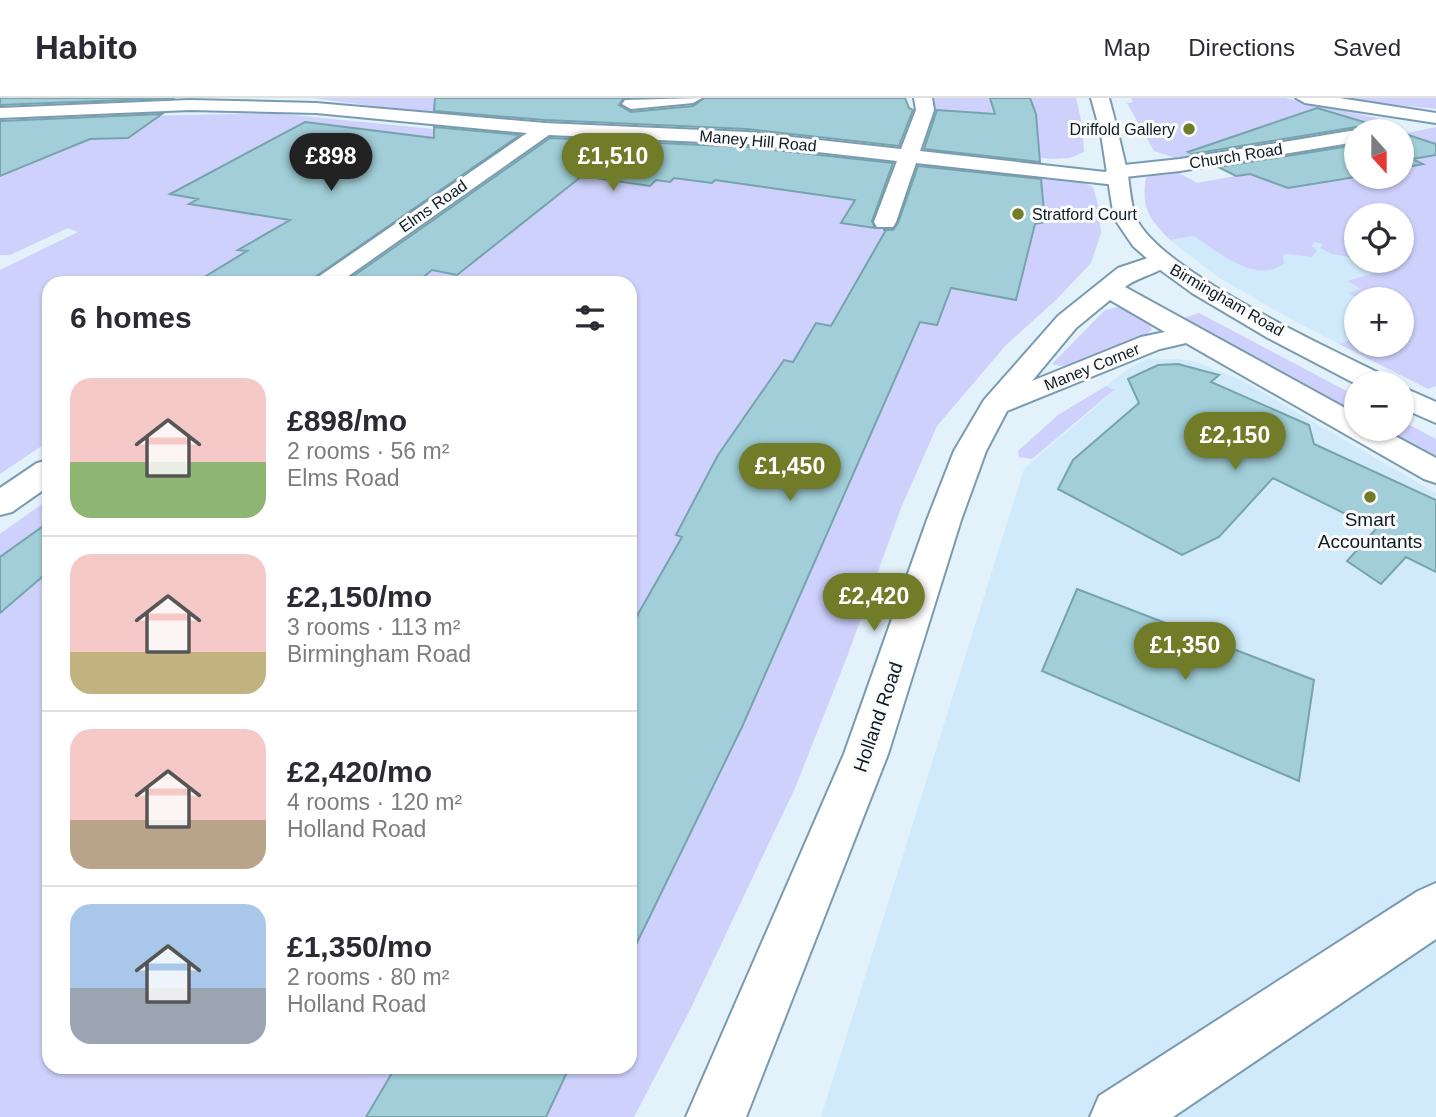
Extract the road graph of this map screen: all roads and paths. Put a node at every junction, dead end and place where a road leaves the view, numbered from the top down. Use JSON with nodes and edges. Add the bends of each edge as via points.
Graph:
{"nodes":[{"id":1,"x":249,"y":98,"type":"edge"},
{"id":2,"x":693,"y":98,"type":"edge"},
{"id":3,"x":923,"y":98,"type":"edge"},
{"id":4,"x":1100,"y":98,"type":"edge"},
{"id":5,"x":1304,"y":98,"type":"edge"},
{"id":6,"x":631,"y":101,"type":"edge"},
{"id":7,"x":196,"y":102,"type":"edge"},
{"id":8,"x":316,"y":108,"type":"junction"},
{"id":9,"x":85,"y":109,"type":"junction"},
{"id":10,"x":0,"y":113,"type":"edge"},
{"id":11,"x":1436,"y":118,"type":"edge"},
{"id":12,"x":1414,"y":123,"type":"edge"},
{"id":13,"x":545,"y":129,"type":"junction"},
{"id":14,"x":614,"y":131,"type":"junction"},
{"id":15,"x":24,"y":132,"type":"dead end"},
{"id":16,"x":1344,"y":138,"type":"edge"},
{"id":17,"x":909,"y":157,"type":"junction"},
{"id":18,"x":1116,"y":176,"type":"junction"},
{"id":19,"x":885,"y":222,"type":"dead end"},
{"id":20,"x":1160,"y":261,"type":"junction"},
{"id":21,"x":332,"y":276,"type":"edge"},
{"id":22,"x":1107,"y":288,"type":"junction"},
{"id":23,"x":1191,"y":334,"type":"junction"},
{"id":24,"x":1355,"y":371,"type":"edge"},
{"id":25,"x":1414,"y":402,"type":"edge"},
{"id":26,"x":995,"y":406,"type":"junction"},
{"id":27,"x":1436,"y":414,"type":"edge"},
{"id":28,"x":1436,"y":472,"type":"edge"},
{"id":29,"x":42,"y":475,"type":"edge"},
{"id":30,"x":0,"y":504,"type":"edge"},
{"id":31,"x":1436,"y":909,"type":"edge"},
{"id":32,"x":716,"y":1117,"type":"edge"},
{"id":33,"x":1120,"y":1117,"type":"edge"}],
"edges":[{"from":1,"to":8,"type":"street","name":"Maney Hill Road"},
{"from":2,"to":6,"type":"street"},
{"from":3,"to":17,"type":"street","via":[[925,110]]},
{"from":4,"to":18,"type":"street","name":"Birmingham Road"},
{"from":5,"to":11,"type":"street"},
{"from":6,"to":14,"type":"street"},
{"from":7,"to":8,"type":"street","name":"Maney Hill Road"},
{"from":7,"to":9,"type":"street","name":"Maney Hill Road"},
{"from":8,"to":13,"type":"street","name":"Maney Hill Road"},
{"from":9,"to":10,"type":"street","name":"Maney Hill Road"},
{"from":9,"to":15,"type":"street"},
{"from":11,"to":12,"type":"street"},
{"from":13,"to":14,"type":"street","name":"Maney Hill Road"},
{"from":13,"to":21,"type":"street","name":"Elms Road"},
{"from":14,"to":17,"type":"street","name":"Maney Hill Road","via":[[747,138]]},
{"from":16,"to":18,"type":"street","name":"Church Road"},
{"from":17,"to":18,"type":"street","name":"Maney Hill Road"},
{"from":17,"to":19,"type":"street"},
{"from":18,"to":20,"type":"street","name":"Birmingham Road","via":[[1131,230]]},
{"from":20,"to":22,"type":"street","name":"Holland Road","via":[[1127,273]]},
{"from":20,"to":24,"type":"street","name":"Birmingham Road","via":[[1213,295]]},
{"from":22,"to":23,"type":"street"},
{"from":22,"to":26,"type":"street","name":"Holland Road","via":[[1067,322]]},
{"from":23,"to":26,"type":"street","name":"Maney Corner","via":[[1151,343]]},
{"from":23,"to":28,"type":"street"},
{"from":25,"to":27,"type":"street"},
{"from":26,"to":32,"type":"street","name":"Holland Road","via":[[970,451],[944,520],[866,754]]},
{"from":29,"to":30,"type":"street"},
{"from":31,"to":33,"type":"street"}]}
